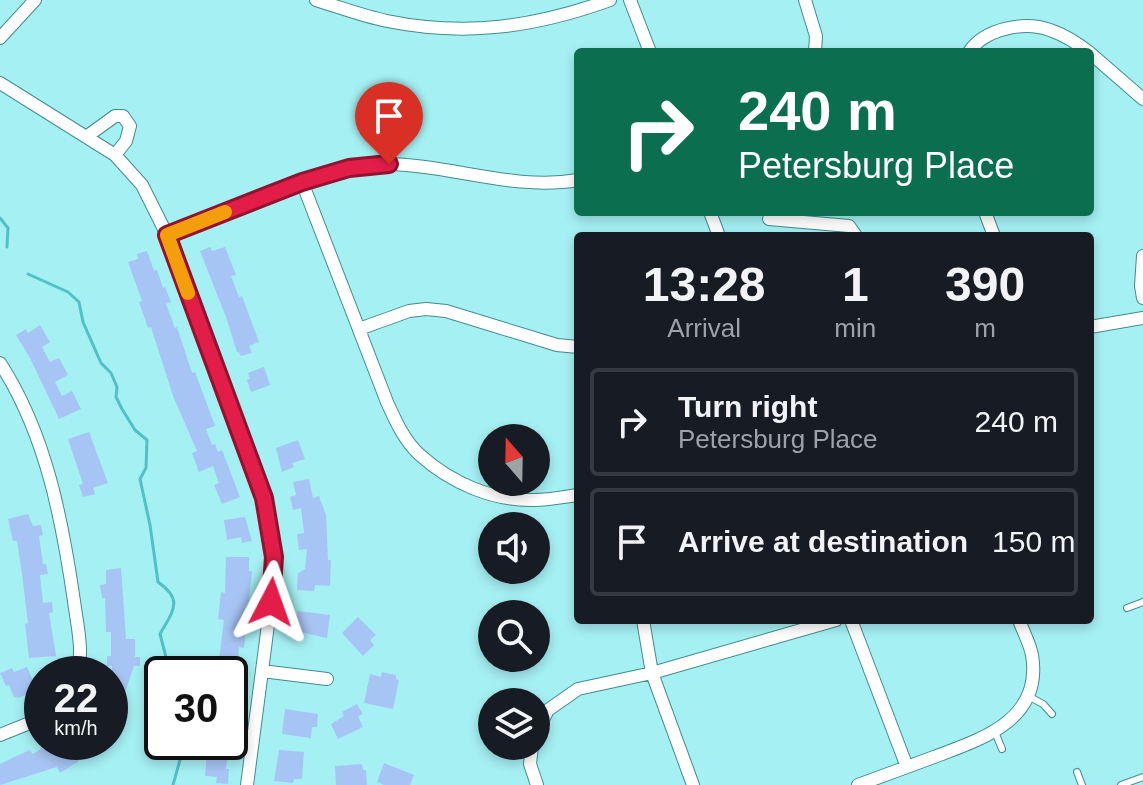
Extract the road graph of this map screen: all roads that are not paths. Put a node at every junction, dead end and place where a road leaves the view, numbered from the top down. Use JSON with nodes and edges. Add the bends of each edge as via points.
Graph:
{"nodes":[{"id":1,"x":35,"y":0,"type":"edge"},
{"id":2,"x":316,"y":0,"type":"edge"},
{"id":3,"x":610,"y":0,"type":"edge"},
{"id":4,"x":630,"y":0,"type":"edge"},
{"id":5,"x":805,"y":0,"type":"edge"},
{"id":6,"x":0,"y":38,"type":"edge"},
{"id":7,"x":648,"y":48,"type":"edge"},
{"id":8,"x":815,"y":48,"type":"edge"},
{"id":9,"x":972,"y":48,"type":"edge"},
{"id":10,"x":1083,"y":48,"type":"edge"},
{"id":11,"x":1094,"y":56,"type":"edge"},
{"id":12,"x":0,"y":83,"type":"edge"},
{"id":13,"x":1143,"y":99,"type":"edge"},
{"id":14,"x":86,"y":137,"type":"junction"},
{"id":15,"x":115,"y":155,"type":"junction"},
{"id":16,"x":574,"y":180,"type":"edge"},
{"id":17,"x":302,"y":182,"type":"junction"},
{"id":18,"x":769,"y":219,"type":"dead end"},
{"id":19,"x":853,"y":232,"type":"edge"},
{"id":20,"x":167,"y":235,"type":"junction"},
{"id":21,"x":1143,"y":256,"type":"edge"},
{"id":22,"x":1143,"y":298,"type":"edge"},
{"id":23,"x":1143,"y":318,"type":"edge"},
{"id":24,"x":1094,"y":326,"type":"edge"},
{"id":25,"x":359,"y":329,"type":"junction"},
{"id":26,"x":574,"y":347,"type":"edge"},
{"id":27,"x":0,"y":363,"type":"edge"},
{"id":28,"x":574,"y":495,"type":"edge"},
{"id":29,"x":1143,"y":602,"type":"edge"},
{"id":30,"x":1127,"y":608,"type":"dead end"},
{"id":31,"x":644,"y":624,"type":"edge"},
{"id":32,"x":822,"y":624,"type":"edge"},
{"id":33,"x":853,"y":624,"type":"edge"},
{"id":34,"x":1021,"y":624,"type":"edge"},
{"id":35,"x":78,"y":656,"type":"edge"},
{"id":36,"x":262,"y":671,"type":"junction"},
{"id":37,"x":652,"y":673,"type":"junction"},
{"id":38,"x":327,"y":679,"type":"dead end"},
{"id":39,"x":1028,"y":696,"type":"junction"},
{"id":40,"x":550,"y":709,"type":"edge"},
{"id":41,"x":1052,"y":714,"type":"dead end"},
{"id":42,"x":24,"y":725,"type":"edge"},
{"id":43,"x":995,"y":732,"type":"junction"},
{"id":44,"x":0,"y":735,"type":"edge"},
{"id":45,"x":1002,"y":749,"type":"dead end"},
{"id":46,"x":530,"y":760,"type":"edge"},
{"id":47,"x":907,"y":767,"type":"junction"},
{"id":48,"x":1077,"y":772,"type":"dead end"},
{"id":49,"x":1143,"y":777,"type":"edge"},
{"id":50,"x":247,"y":785,"type":"edge"},
{"id":51,"x":537,"y":785,"type":"edge"},
{"id":52,"x":693,"y":785,"type":"edge"},
{"id":53,"x":858,"y":785,"type":"edge"},
{"id":54,"x":1082,"y":785,"type":"edge"},
{"id":55,"x":1121,"y":785,"type":"edge"}],
"edges":[{"from":1,"to":6,"type":"street"},
{"from":2,"to":3,"type":"street","via":[[384,21],[466,30],[528,24]]},
{"from":4,"to":7,"type":"street"},
{"from":5,"to":8,"type":"street"},
{"from":9,"to":10,"type":"street","via":[[996,31],[1020,27],[1047,28]]},
{"from":11,"to":13,"type":"street"},
{"from":12,"to":14,"type":"street"},
{"from":14,"to":15,"type":"street"},
{"from":14,"to":15,"type":"street","via":[[123,116],[130,126]]},
{"from":15,"to":20,"type":"street","via":[[152,200]]},
{"from":16,"to":17,"type":"street","via":[[533,183],[389,164],[349,168]]},
{"from":17,"to":20,"type":"street"},
{"from":17,"to":25,"type":"street"},
{"from":18,"to":19,"type":"street","via":[[849,226]]},
{"from":20,"to":36,"type":"street","via":[[268,517],[274,557]]},
{"from":21,"to":22,"type":"street"},
{"from":23,"to":24,"type":"street"},
{"from":25,"to":26,"type":"street","via":[[426,309]]},
{"from":25,"to":28,"type":"street","via":[[397,423],[418,454],[472,488],[504,498]]},
{"from":27,"to":35,"type":"street","via":[[34,433],[57,502]]},
{"from":29,"to":30,"type":"lane"},
{"from":31,"to":37,"type":"street"},
{"from":32,"to":37,"type":"street"},
{"from":33,"to":47,"type":"street"},
{"from":34,"to":39,"type":"street","via":[[1032,654]]},
{"from":36,"to":38,"type":"street"},
{"from":36,"to":50,"type":"street"},
{"from":37,"to":40,"type":"street","via":[[578,689]]},
{"from":37,"to":52,"type":"street"},
{"from":39,"to":41,"type":"lane"},
{"from":39,"to":43,"type":"street"},
{"from":42,"to":44,"type":"street"},
{"from":43,"to":45,"type":"lane"},
{"from":43,"to":47,"type":"street"},
{"from":46,"to":51,"type":"street"},
{"from":47,"to":53,"type":"street"},
{"from":48,"to":54,"type":"lane"},
{"from":49,"to":55,"type":"lane"}]}
